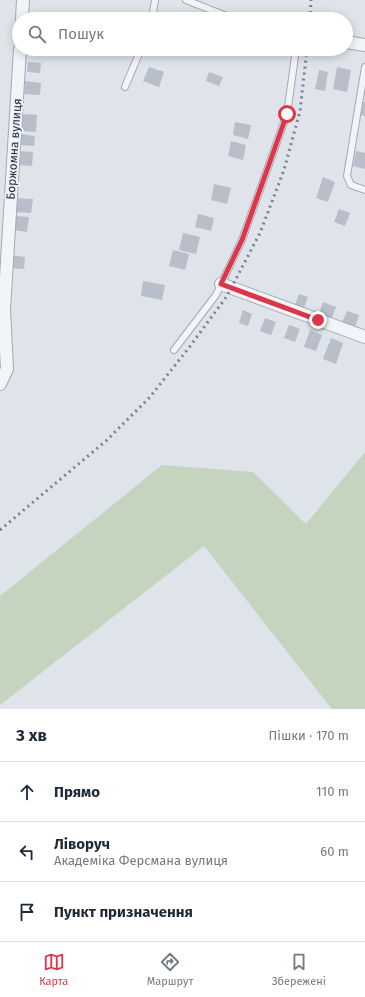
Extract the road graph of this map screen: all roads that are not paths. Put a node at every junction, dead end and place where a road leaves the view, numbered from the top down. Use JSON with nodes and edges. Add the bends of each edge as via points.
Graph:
{"nodes":[{"id":1,"x":23,"y":0,"type":"edge"},
{"id":2,"x":155,"y":0,"type":"edge"},
{"id":3,"x":186,"y":0,"type":"edge"},
{"id":4,"x":22,"y":12,"type":"edge"},
{"id":5,"x":153,"y":12,"type":"edge"},
{"id":6,"x":216,"y":12,"type":"edge"},
{"id":7,"x":353,"y":43,"type":"edge"},
{"id":8,"x":365,"y":45,"type":"edge"},
{"id":9,"x":20,"y":56,"type":"edge"},
{"id":10,"x":138,"y":56,"type":"edge"},
{"id":11,"x":295,"y":56,"type":"edge"},
{"id":12,"x":365,"y":68,"type":"edge"},
{"id":13,"x":125,"y":87,"type":"dead end"},
{"id":14,"x":365,"y":190,"type":"edge"},
{"id":15,"x":221,"y":284,"type":"junction"},
{"id":16,"x":365,"y":337,"type":"edge"},
{"id":17,"x":174,"y":350,"type":"dead end"},
{"id":18,"x":0,"y":384,"type":"edge"}],
"edges":[{"from":1,"to":4,"type":"street"},
{"from":2,"to":5,"type":"lane"},
{"from":3,"to":6,"type":"lane"},
{"from":7,"to":8,"type":"street"},
{"from":9,"to":18,"type":"street","name":"Боржомна вулиця","via":[[4,310],[8,368]]},
{"from":10,"to":13,"type":"lane"},
{"from":11,"to":15,"type":"lane","via":[[287,114],[242,240]]},
{"from":12,"to":14,"type":"lane","via":[[347,176],[351,185]]},
{"from":15,"to":16,"type":"street"},
{"from":15,"to":17,"type":"lane","via":[[216,295]]}]}
